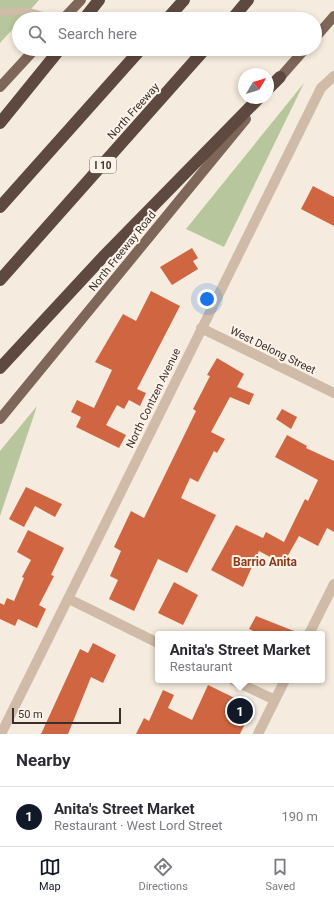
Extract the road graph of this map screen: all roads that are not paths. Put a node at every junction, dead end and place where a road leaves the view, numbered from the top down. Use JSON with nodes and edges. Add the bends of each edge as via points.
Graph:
{"nodes":[{"id":1,"x":81,"y":0,"type":"edge"},
{"id":2,"x":99,"y":0,"type":"edge"},
{"id":3,"x":184,"y":0,"type":"edge"},
{"id":4,"x":248,"y":0,"type":"edge"},
{"id":5,"x":0,"y":12,"type":"edge"},
{"id":6,"x":31,"y":12,"type":"edge"},
{"id":7,"x":70,"y":12,"type":"edge"},
{"id":8,"x":90,"y":12,"type":"edge"},
{"id":9,"x":173,"y":12,"type":"edge"},
{"id":10,"x":238,"y":12,"type":"edge"},
{"id":11,"x":334,"y":16,"type":"edge"},
{"id":12,"x":322,"y":30,"type":"edge"},
{"id":13,"x":28,"y":56,"type":"edge"},
{"id":14,"x":54,"y":56,"type":"edge"},
{"id":15,"x":135,"y":56,"type":"edge"},
{"id":16,"x":199,"y":56,"type":"edge"},
{"id":17,"x":299,"y":56,"type":"edge"},
{"id":18,"x":280,"y":76,"type":"joint"},
{"id":19,"x":334,"y":76,"type":"edge"},
{"id":20,"x":274,"y":83,"type":"edge"},
{"id":21,"x":0,"y":86,"type":"edge"},
{"id":22,"x":253,"y":104,"type":"edge"},
{"id":23,"x":257,"y":104,"type":"edge"},
{"id":24,"x":0,"y":123,"type":"edge"},
{"id":25,"x":0,"y":207,"type":"edge"},
{"id":26,"x":0,"y":280,"type":"edge"},
{"id":27,"x":201,"y":328,"type":"junction"},
{"id":28,"x":0,"y":368,"type":"edge"},
{"id":29,"x":334,"y":393,"type":"edge"},
{"id":30,"x":0,"y":419,"type":"edge"},
{"id":31,"x":334,"y":584,"type":"edge"},
{"id":32,"x":69,"y":599,"type":"junction"},
{"id":33,"x":310,"y":631,"type":"edge"},
{"id":34,"x":155,"y":642,"type":"edge"},
{"id":35,"x":240,"y":683,"type":"edge"},
{"id":36,"x":284,"y":683,"type":"edge"},
{"id":37,"x":275,"y":700,"type":"junction"},
{"id":38,"x":1,"y":734,"type":"edge"},
{"id":39,"x":258,"y":734,"type":"edge"}],
"edges":[{"from":1,"to":7,"type":"main road"},
{"from":2,"to":8,"type":"highway"},
{"from":3,"to":9,"type":"highway"},
{"from":4,"to":10,"type":"highway"},
{"from":5,"to":6,"type":"lane"},
{"from":11,"to":12,"type":"main road"},
{"from":13,"to":21,"type":"main road"},
{"from":14,"to":24,"type":"highway"},
{"from":15,"to":25,"type":"highway"},
{"from":16,"to":26,"type":"highway","name":"North Freeway","number":"I 10"},
{"from":17,"to":18,"type":"main road"},
{"from":18,"to":20,"type":"highway"},
{"from":19,"to":27,"type":"street","name":"North Contzen Avenue","via":[[321,88]]},
{"from":22,"to":28,"type":"highway","via":[[103,257]]},
{"from":23,"to":30,"type":"main road","name":"North Freeway Road"},
{"from":27,"to":29,"type":"street","name":"West Delong Street"},
{"from":27,"to":32,"type":"street","name":"North Contzen Avenue"},
{"from":31,"to":33,"type":"street"},
{"from":32,"to":34,"type":"street"},
{"from":32,"to":38,"type":"street","name":"North Contzen Avenue"},
{"from":35,"to":37,"type":"street"},
{"from":36,"to":37,"type":"street"},
{"from":37,"to":39,"type":"street"}]}
